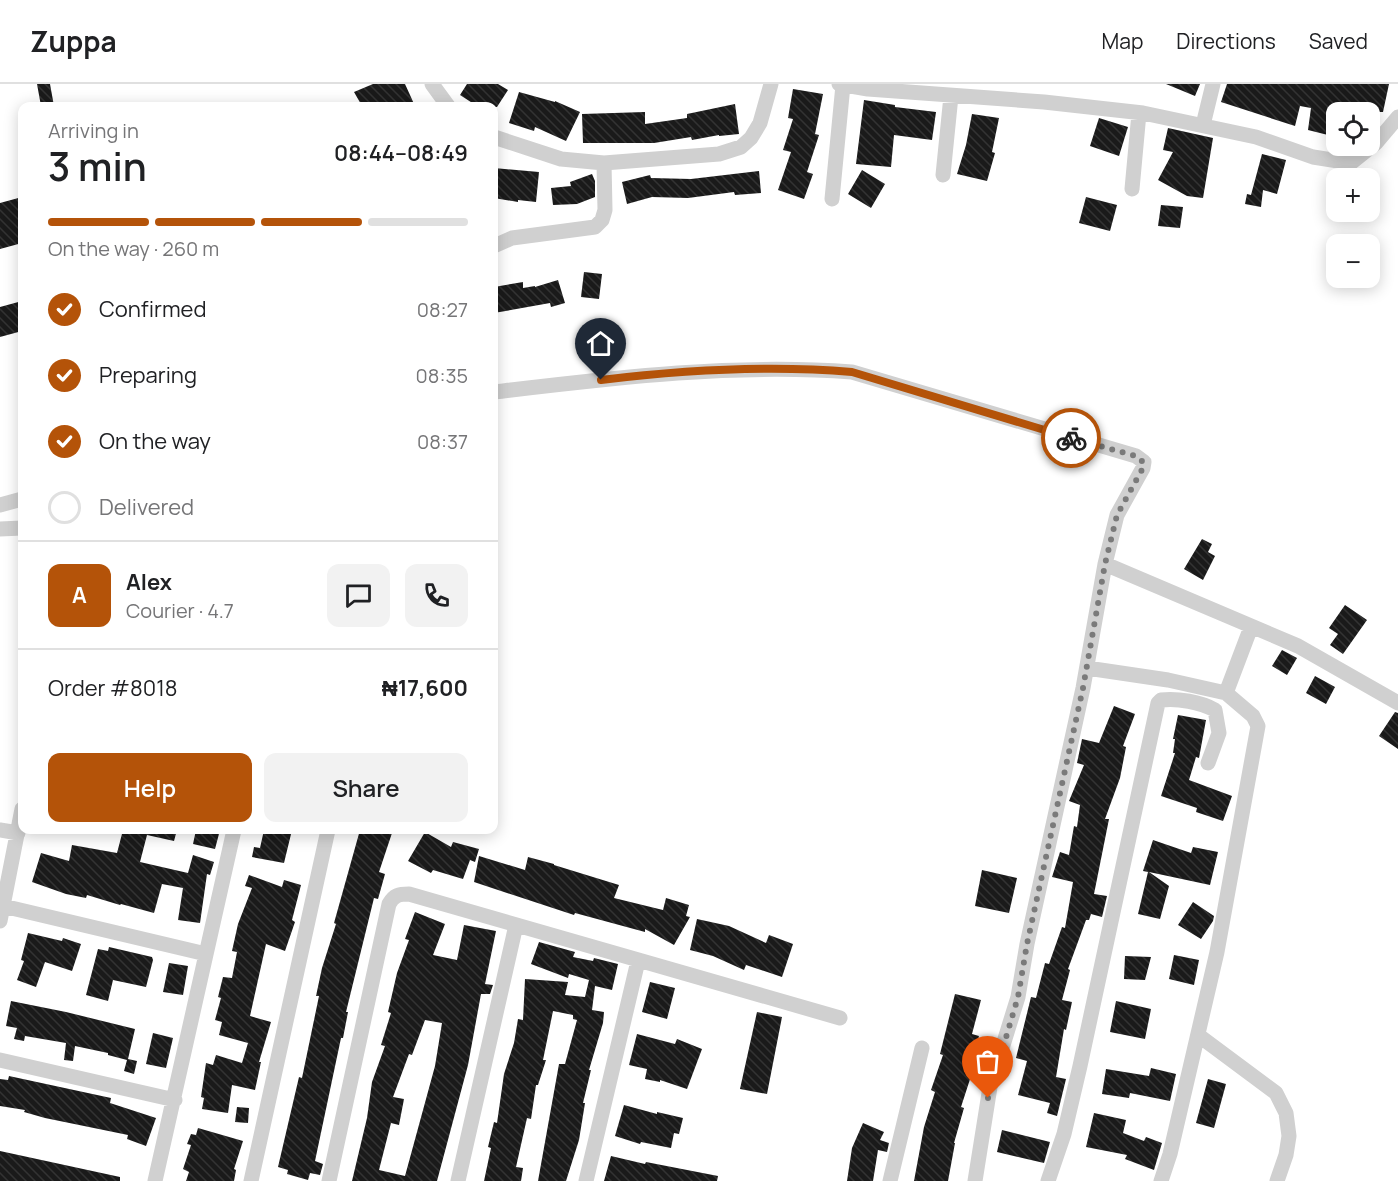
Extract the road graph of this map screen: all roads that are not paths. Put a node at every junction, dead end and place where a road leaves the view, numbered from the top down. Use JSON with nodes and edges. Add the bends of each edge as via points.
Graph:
{"nodes":[{"id":1,"x":432,"y":84,"type":"edge"},
{"id":2,"x":771,"y":84,"type":"edge"},
{"id":3,"x":841,"y":84,"type":"edge"},
{"id":4,"x":1213,"y":84,"type":"edge"},
{"id":5,"x":951,"y":96,"type":"junction"},
{"id":6,"x":445,"y":102,"type":"edge"},
{"id":7,"x":1139,"y":113,"type":"junction"},
{"id":8,"x":1398,"y":117,"type":"edge"},
{"id":9,"x":1203,"y":125,"type":"junction"},
{"id":10,"x":498,"y":138,"type":"edge"},
{"id":11,"x":604,"y":163,"type":"junction"},
{"id":12,"x":943,"y":175,"type":"dead end"},
{"id":13,"x":1132,"y":189,"type":"dead end"},
{"id":14,"x":832,"y":199,"type":"dead end"},
{"id":15,"x":498,"y":244,"type":"edge"},
{"id":16,"x":498,"y":392,"type":"edge"},
{"id":17,"x":18,"y":500,"type":"edge"},
{"id":18,"x":0,"y":505,"type":"edge"},
{"id":19,"x":18,"y":528,"type":"edge"},
{"id":20,"x":0,"y":529,"type":"edge"},
{"id":21,"x":1105,"y":564,"type":"junction"},
{"id":22,"x":1251,"y":627,"type":"junction"},
{"id":23,"x":1087,"y":668,"type":"junction"},
{"id":24,"x":1226,"y":693,"type":"junction"},
{"id":25,"x":1398,"y":703,"type":"edge"},
{"id":26,"x":1208,"y":763,"type":"dead end"},
{"id":27,"x":0,"y":830,"type":"edge"},
{"id":28,"x":18,"y":833,"type":"joint"},
{"id":29,"x":233,"y":834,"type":"edge"},
{"id":30,"x":327,"y":834,"type":"edge"},
{"id":31,"x":2,"y":913,"type":"edge"},
{"id":32,"x":516,"y":925,"type":"junction"},
{"id":33,"x":206,"y":954,"type":"junction"},
{"id":34,"x":638,"y":960,"type":"junction"},
{"id":35,"x":840,"y":1018,"type":"dead end"},
{"id":36,"x":1198,"y":1035,"type":"junction"},
{"id":37,"x":922,"y":1048,"type":"dead end"},
{"id":38,"x":0,"y":1060,"type":"edge"},
{"id":39,"x":175,"y":1100,"type":"junction"},
{"id":40,"x":155,"y":1181,"type":"edge"},
{"id":41,"x":251,"y":1181,"type":"edge"},
{"id":42,"x":329,"y":1181,"type":"edge"},
{"id":43,"x":458,"y":1181,"type":"edge"},
{"id":44,"x":586,"y":1181,"type":"edge"},
{"id":45,"x":890,"y":1181,"type":"edge"},
{"id":46,"x":975,"y":1181,"type":"edge"},
{"id":47,"x":1048,"y":1181,"type":"edge"},
{"id":48,"x":1161,"y":1181,"type":"edge"},
{"id":49,"x":1277,"y":1181,"type":"edge"}],
"edges":[{"from":1,"to":6,"type":"street"},
{"from":2,"to":11,"type":"street","via":[[760,123],[741,147],[730,152]]},
{"from":3,"to":5,"type":"street"},
{"from":3,"to":14,"type":"street"},
{"from":4,"to":9,"type":"street"},
{"from":5,"to":7,"type":"street"},
{"from":5,"to":12,"type":"street"},
{"from":7,"to":9,"type":"street"},
{"from":7,"to":13,"type":"street"},
{"from":8,"to":9,"type":"street","via":[[1376,143],[1351,163],[1313,157],[1256,137]]},
{"from":10,"to":11,"type":"street","via":[[561,159]]},
{"from":11,"to":15,"type":"street","via":[[605,210],[595,227],[512,238]]},
{"from":16,"to":21,"type":"street","via":[[691,371],[852,372],[1136,456],[1143,462],[1143,468],[1117,515]]},
{"from":17,"to":18,"type":"street"},
{"from":19,"to":20,"type":"street"},
{"from":21,"to":22,"type":"street"},
{"from":21,"to":23,"type":"street"},
{"from":22,"to":24,"type":"street"},
{"from":22,"to":25,"type":"street","via":[[1298,646]]},
{"from":23,"to":24,"type":"street"},
{"from":23,"to":46,"type":"street","via":[[1018,997],[990,1087]]},
{"from":24,"to":36,"type":"street","via":[[1253,716],[1258,726]]},
{"from":26,"to":47,"type":"street","via":[[1219,733],[1215,710],[1185,701],[1158,702],[1080,1066]]},
{"from":27,"to":28,"type":"street"},
{"from":28,"to":31,"type":"street"},
{"from":29,"to":33,"type":"street"},
{"from":30,"to":41,"type":"street"},
{"from":31,"to":33,"type":"street"},
{"from":32,"to":34,"type":"street"},
{"from":32,"to":42,"type":"street","via":[[409,894],[393,897]]},
{"from":32,"to":43,"type":"street"},
{"from":33,"to":39,"type":"street"},
{"from":34,"to":35,"type":"street"},
{"from":34,"to":44,"type":"street"},
{"from":36,"to":48,"type":"street"},
{"from":36,"to":49,"type":"street","via":[[1276,1092],[1286,1113],[1288,1136]]},
{"from":37,"to":45,"type":"street"},
{"from":38,"to":39,"type":"street"},
{"from":39,"to":40,"type":"street"}]}
